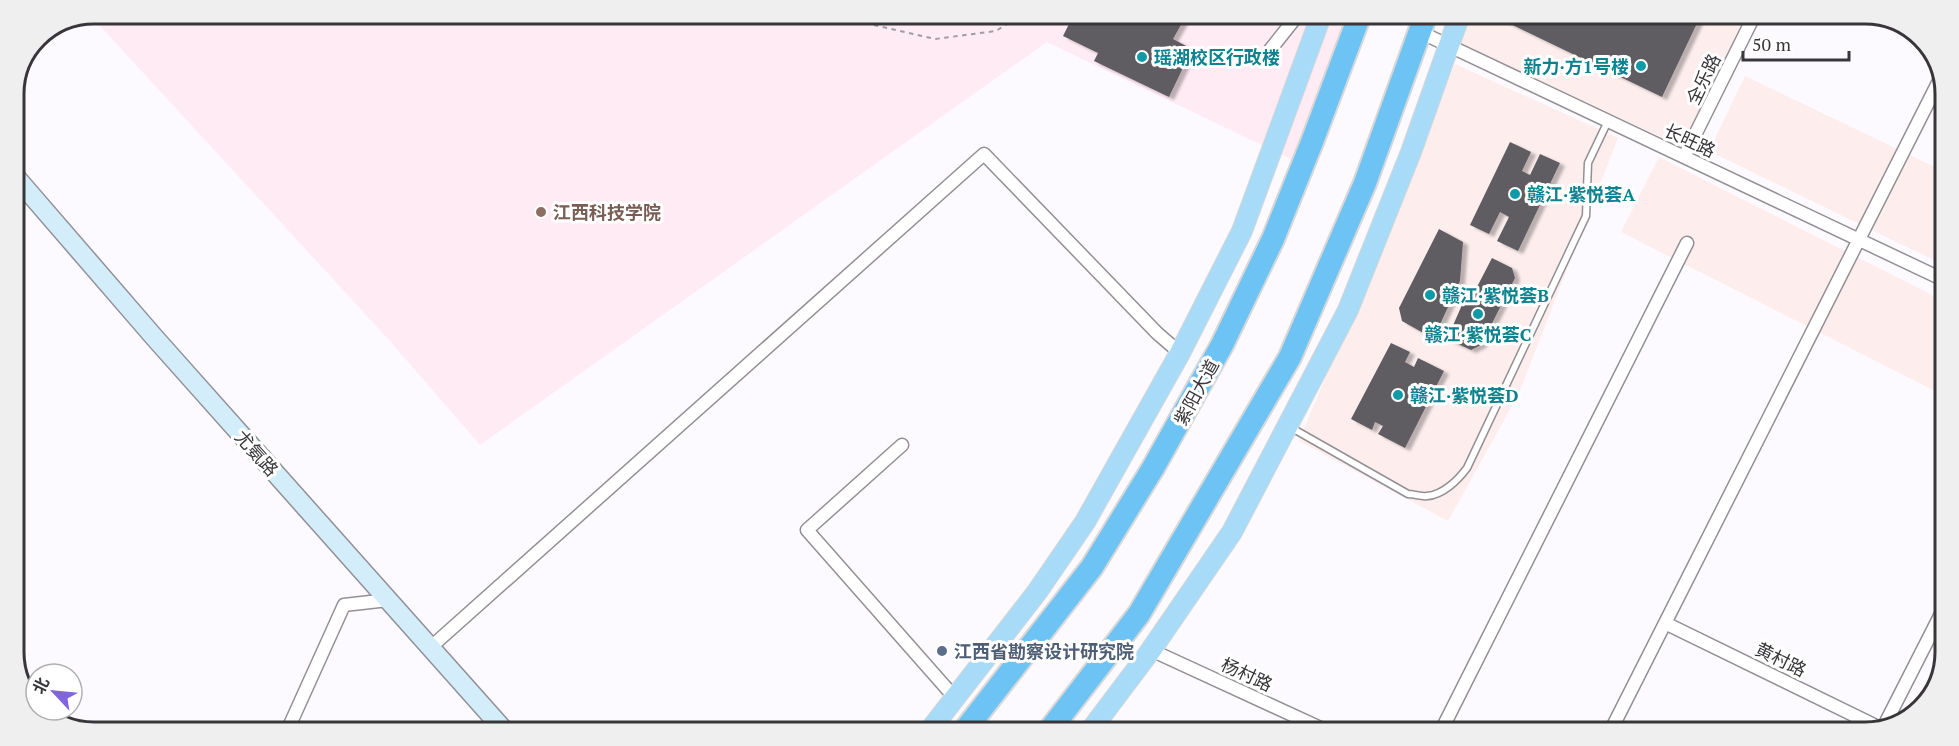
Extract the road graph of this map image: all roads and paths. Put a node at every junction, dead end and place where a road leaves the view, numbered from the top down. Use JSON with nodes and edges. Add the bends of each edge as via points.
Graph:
{"nodes":[{"id":1,"x":869,"y":24,"type":"edge"},
{"id":2,"x":1007,"y":24,"type":"edge"},
{"id":3,"x":1291,"y":24,"type":"edge"},
{"id":4,"x":1319,"y":24,"type":"edge"},
{"id":5,"x":1356,"y":24,"type":"edge"},
{"id":6,"x":1457,"y":24,"type":"edge"},
{"id":7,"x":1750,"y":24,"type":"edge"},
{"id":8,"x":1423,"y":25,"type":"edge"},
{"id":9,"x":1449,"y":46,"type":"junction"},
{"id":10,"x":1270,"y":50,"type":"dead end"},
{"id":11,"x":1935,"y":89,"type":"edge"},
{"id":12,"x":1608,"y":121,"type":"junction"},
{"id":13,"x":1684,"y":157,"type":"junction"},
{"id":14,"x":24,"y":187,"type":"edge"},
{"id":15,"x":1859,"y":240,"type":"junction"},
{"id":16,"x":1687,"y":243,"type":"dead end"},
{"id":17,"x":1935,"y":276,"type":"edge"},
{"id":18,"x":1180,"y":353,"type":"junction"},
{"id":19,"x":1287,"y":426,"type":"junction"},
{"id":20,"x":902,"y":445,"type":"dead end"},
{"id":21,"x":388,"y":600,"type":"junction"},
{"id":22,"x":1665,"y":623,"type":"junction"},
{"id":23,"x":1935,"y":625,"type":"edge"},
{"id":24,"x":430,"y":647,"type":"junction"},
{"id":25,"x":1151,"y":650,"type":"junction"},
{"id":26,"x":955,"y":698,"type":"junction"},
{"id":27,"x":1887,"y":718,"type":"edge"},
{"id":28,"x":1870,"y":721,"type":"edge"},
{"id":29,"x":291,"y":722,"type":"edge"},
{"id":30,"x":497,"y":722,"type":"edge"},
{"id":31,"x":936,"y":722,"type":"edge"},
{"id":32,"x":971,"y":722,"type":"edge"},
{"id":33,"x":1055,"y":722,"type":"edge"},
{"id":34,"x":1097,"y":722,"type":"edge"},
{"id":35,"x":1307,"y":722,"type":"edge"},
{"id":36,"x":1446,"y":722,"type":"edge"},
{"id":37,"x":1615,"y":722,"type":"edge"}],
"edges":[{"from":1,"to":2,"type":"path","via":[[935,39],[996,31]]},
{"from":3,"to":10,"type":"street"},
{"from":4,"to":18,"type":"main road","via":[[1242,231]]},
{"from":5,"to":32,"type":"highway","name":"紫阳大道","via":[[1273,239],[1222,345],[1092,567]]},
{"from":6,"to":9,"type":"main road"},
{"from":7,"to":13,"type":"street","name":"全乐路"},
{"from":8,"to":9,"type":"street","name":"长旺路"},
{"from":8,"to":33,"type":"highway","via":[[1365,183],[1290,357],[1139,614]]},
{"from":9,"to":12,"type":"street","name":"长旺路"},
{"from":9,"to":19,"type":"main road","via":[[1348,310]]},
{"from":11,"to":15,"type":"street"},
{"from":12,"to":13,"type":"street","name":"长旺路"},
{"from":12,"to":19,"type":"lane","via":[[1588,163],[1586,216],[1459,478],[1428,496],[1408,494]]},
{"from":13,"to":15,"type":"street","name":"长旺路"},
{"from":14,"to":21,"type":"main road","name":"尤氨路"},
{"from":15,"to":17,"type":"street","name":"长旺路"},
{"from":15,"to":22,"type":"street"},
{"from":16,"to":36,"type":"street"},
{"from":18,"to":24,"type":"street","via":[[984,154]]},
{"from":18,"to":26,"type":"main road","via":[[1085,522]]},
{"from":19,"to":25,"type":"main road","via":[[1232,532]]},
{"from":20,"to":26,"type":"street","via":[[807,530]]},
{"from":21,"to":24,"type":"main road","name":"尤氨路"},
{"from":21,"to":29,"type":"street","via":[[344,605]]},
{"from":22,"to":28,"type":"street","name":"黄村路"},
{"from":22,"to":37,"type":"street"},
{"from":23,"to":27,"type":"street"},
{"from":24,"to":30,"type":"main road","name":"尤氨路"},
{"from":25,"to":34,"type":"main road"},
{"from":25,"to":35,"type":"street","name":"杨村路"},
{"from":26,"to":31,"type":"main road"}]}
